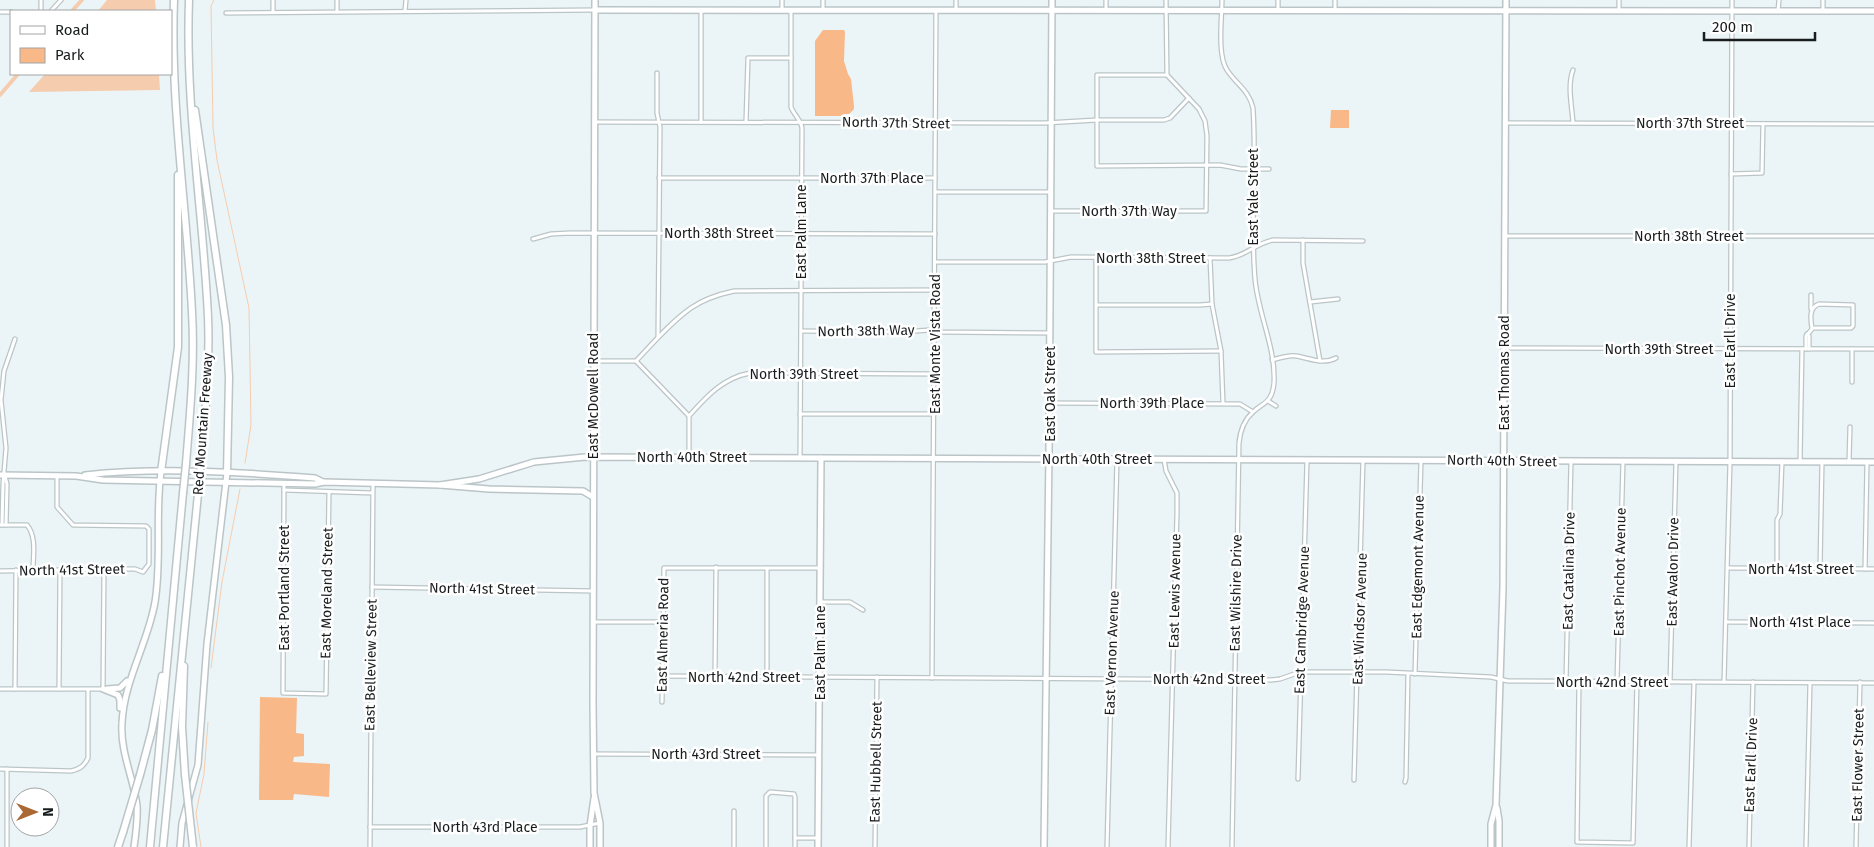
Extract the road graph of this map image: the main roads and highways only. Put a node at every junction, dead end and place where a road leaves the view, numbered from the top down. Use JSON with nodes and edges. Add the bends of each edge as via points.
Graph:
{"nodes":[{"id":1,"x":174,"y":0,"type":"edge"},
{"id":2,"x":189,"y":0,"type":"edge"},
{"id":3,"x":595,"y":0,"type":"edge"},
{"id":4,"x":1052,"y":0,"type":"edge"},
{"id":5,"x":1506,"y":0,"type":"edge"},
{"id":6,"x":595,"y":10,"type":"junction"},
{"id":7,"x":1052,"y":10,"type":"junction"},
{"id":8,"x":1506,"y":11,"type":"junction"},
{"id":9,"x":1874,"y":11,"type":"edge"},
{"id":10,"x":189,"y":77,"type":"junction"},
{"id":11,"x":179,"y":149,"type":"junction"},
{"id":12,"x":593,"y":457,"type":"junction"},
{"id":13,"x":821,"y":458,"type":"junction"},
{"id":14,"x":1049,"y":458,"type":"junction"},
{"id":15,"x":1504,"y":460,"type":"junction"},
{"id":16,"x":1874,"y":462,"type":"edge"},
{"id":17,"x":161,"y":472,"type":"junction"},
{"id":18,"x":227,"y":473,"type":"junction"},
{"id":19,"x":2,"y":475,"type":"edge"},
{"id":20,"x":76,"y":476,"type":"junction"},
{"id":21,"x":160,"y":480,"type":"junction"},
{"id":22,"x":226,"y":482,"type":"junction"},
{"id":23,"x":324,"y":482,"type":"junction"},
{"id":24,"x":440,"y":485,"type":"junction"},
{"id":25,"x":593,"y":497,"type":"junction"},
{"id":26,"x":171,"y":613,"type":"junction"},
{"id":27,"x":184,"y":640,"type":"junction"},
{"id":28,"x":134,"y":670,"type":"junction"},
{"id":29,"x":121,"y":735,"type":"junction"},
{"id":30,"x":594,"y":793,"type":"junction"},
{"id":31,"x":1496,"y":805,"type":"junction"},
{"id":32,"x":119,"y":847,"type":"edge"},
{"id":33,"x":133,"y":847,"type":"edge"},
{"id":34,"x":150,"y":847,"type":"edge"},
{"id":35,"x":163,"y":847,"type":"edge"},
{"id":36,"x":181,"y":847,"type":"edge"},
{"id":37,"x":193,"y":847,"type":"edge"},
{"id":38,"x":590,"y":847,"type":"edge"},
{"id":39,"x":600,"y":847,"type":"edge"},
{"id":40,"x":818,"y":847,"type":"edge"},
{"id":41,"x":1044,"y":847,"type":"edge"},
{"id":42,"x":1491,"y":847,"type":"edge"},
{"id":43,"x":1498,"y":847,"type":"edge"}],
"edges":[{"from":1,"to":11,"type":"highway","name":"Red Mountain Freeway","via":[[173,67]]},
{"from":2,"to":10,"type":"highway","name":"Red Mountain Freeway"},
{"from":3,"to":6,"type":"main road","name":"East McDowell Road"},
{"from":4,"to":7,"type":"main road","name":"East Oak Street"},
{"from":5,"to":8,"type":"main road","name":"East Thomas Road"},
{"from":6,"to":7,"type":"main road"},
{"from":6,"to":12,"type":"main road","name":"East McDowell Road"},
{"from":7,"to":8,"type":"main road"},
{"from":7,"to":14,"type":"main road","name":"East Oak Street"},
{"from":8,"to":9,"type":"main road"},
{"from":8,"to":15,"type":"main road","name":"East Thomas Road"},
{"from":10,"to":18,"type":"highway","via":[[226,319],[229,377]]},
{"from":10,"to":27,"type":"highway","name":"Red Mountain Freeway","bridge":true,"via":[[208,324],[207,388]]},
{"from":11,"to":17,"type":"highway","via":[[178,346]]},
{"from":11,"to":26,"type":"highway","name":"Red Mountain Freeway","bridge":true,"via":[[193,324],[192,392]]},
{"from":12,"to":13,"type":"main road","name":"North 40th Street"},
{"from":12,"to":24,"type":"main road","name":"North 40th Street","via":[[534,462],[479,479]]},
{"from":12,"to":25,"type":"main road","name":"East McDowell Road"},
{"from":13,"to":14,"type":"main road","name":"North 40th Street"},
{"from":13,"to":40,"type":"main road","name":"East Palm Lane"},
{"from":14,"to":15,"type":"main road","name":"North 40th Street"},
{"from":14,"to":41,"type":"main road","name":"East Oak Street"},
{"from":15,"to":16,"type":"main road","name":"North 40th Street"},
{"from":15,"to":31,"type":"main road","name":"East Thomas Road"},
{"from":17,"to":18,"type":"main road","name":"North 40th Street"},
{"from":17,"to":20,"type":"main road","name":"North 40th Street"},
{"from":17,"to":21,"type":"main road"},
{"from":18,"to":22,"type":"main road","name":"Red Mountain Freeway"},
{"from":18,"to":23,"type":"main road","name":"North 40th Street","via":[[316,478]]},
{"from":19,"to":20,"type":"main road","name":"North 40th Street"},
{"from":20,"to":21,"type":"main road","name":"North 40th Street","via":[[103,480]]},
{"from":21,"to":22,"type":"main road","name":"North 40th Street"},
{"from":21,"to":28,"type":"main road","via":[[156,594]]},
{"from":22,"to":23,"type":"main road","name":"North 40th Street"},
{"from":22,"to":36,"type":"main road","name":"Red Mountain Freeway","via":[[207,644],[198,765],[183,816]]},
{"from":23,"to":24,"type":"main road","name":"North 40th Street"},
{"from":24,"to":25,"type":"main road","via":[[583,491]]},
{"from":25,"to":30,"type":"main road","name":"East McDowell Road"},
{"from":26,"to":32,"type":"highway","bridge":true,"via":[[155,719]]},
{"from":26,"to":34,"type":"highway","name":"Red Mountain Freeway"},
{"from":27,"to":35,"type":"highway","name":"Red Mountain Freeway"},
{"from":27,"to":37,"type":"highway","bridge":true,"via":[[182,733]]},
{"from":28,"to":29,"type":"main road","via":[[124,699]]},
{"from":28,"to":29,"type":"main road","via":[[122,687],[103,689],[120,698]]},
{"from":29,"to":33,"type":"main road","via":[[136,800],[137,825]]},
{"from":30,"to":38,"type":"main road","name":"East McDowell Road"},
{"from":30,"to":39,"type":"main road","name":"East McDowell Road","via":[[600,823]]},
{"from":31,"to":42,"type":"main road","name":"East Thomas Road"},
{"from":31,"to":43,"type":"main road","name":"East Thomas Road"}]}
